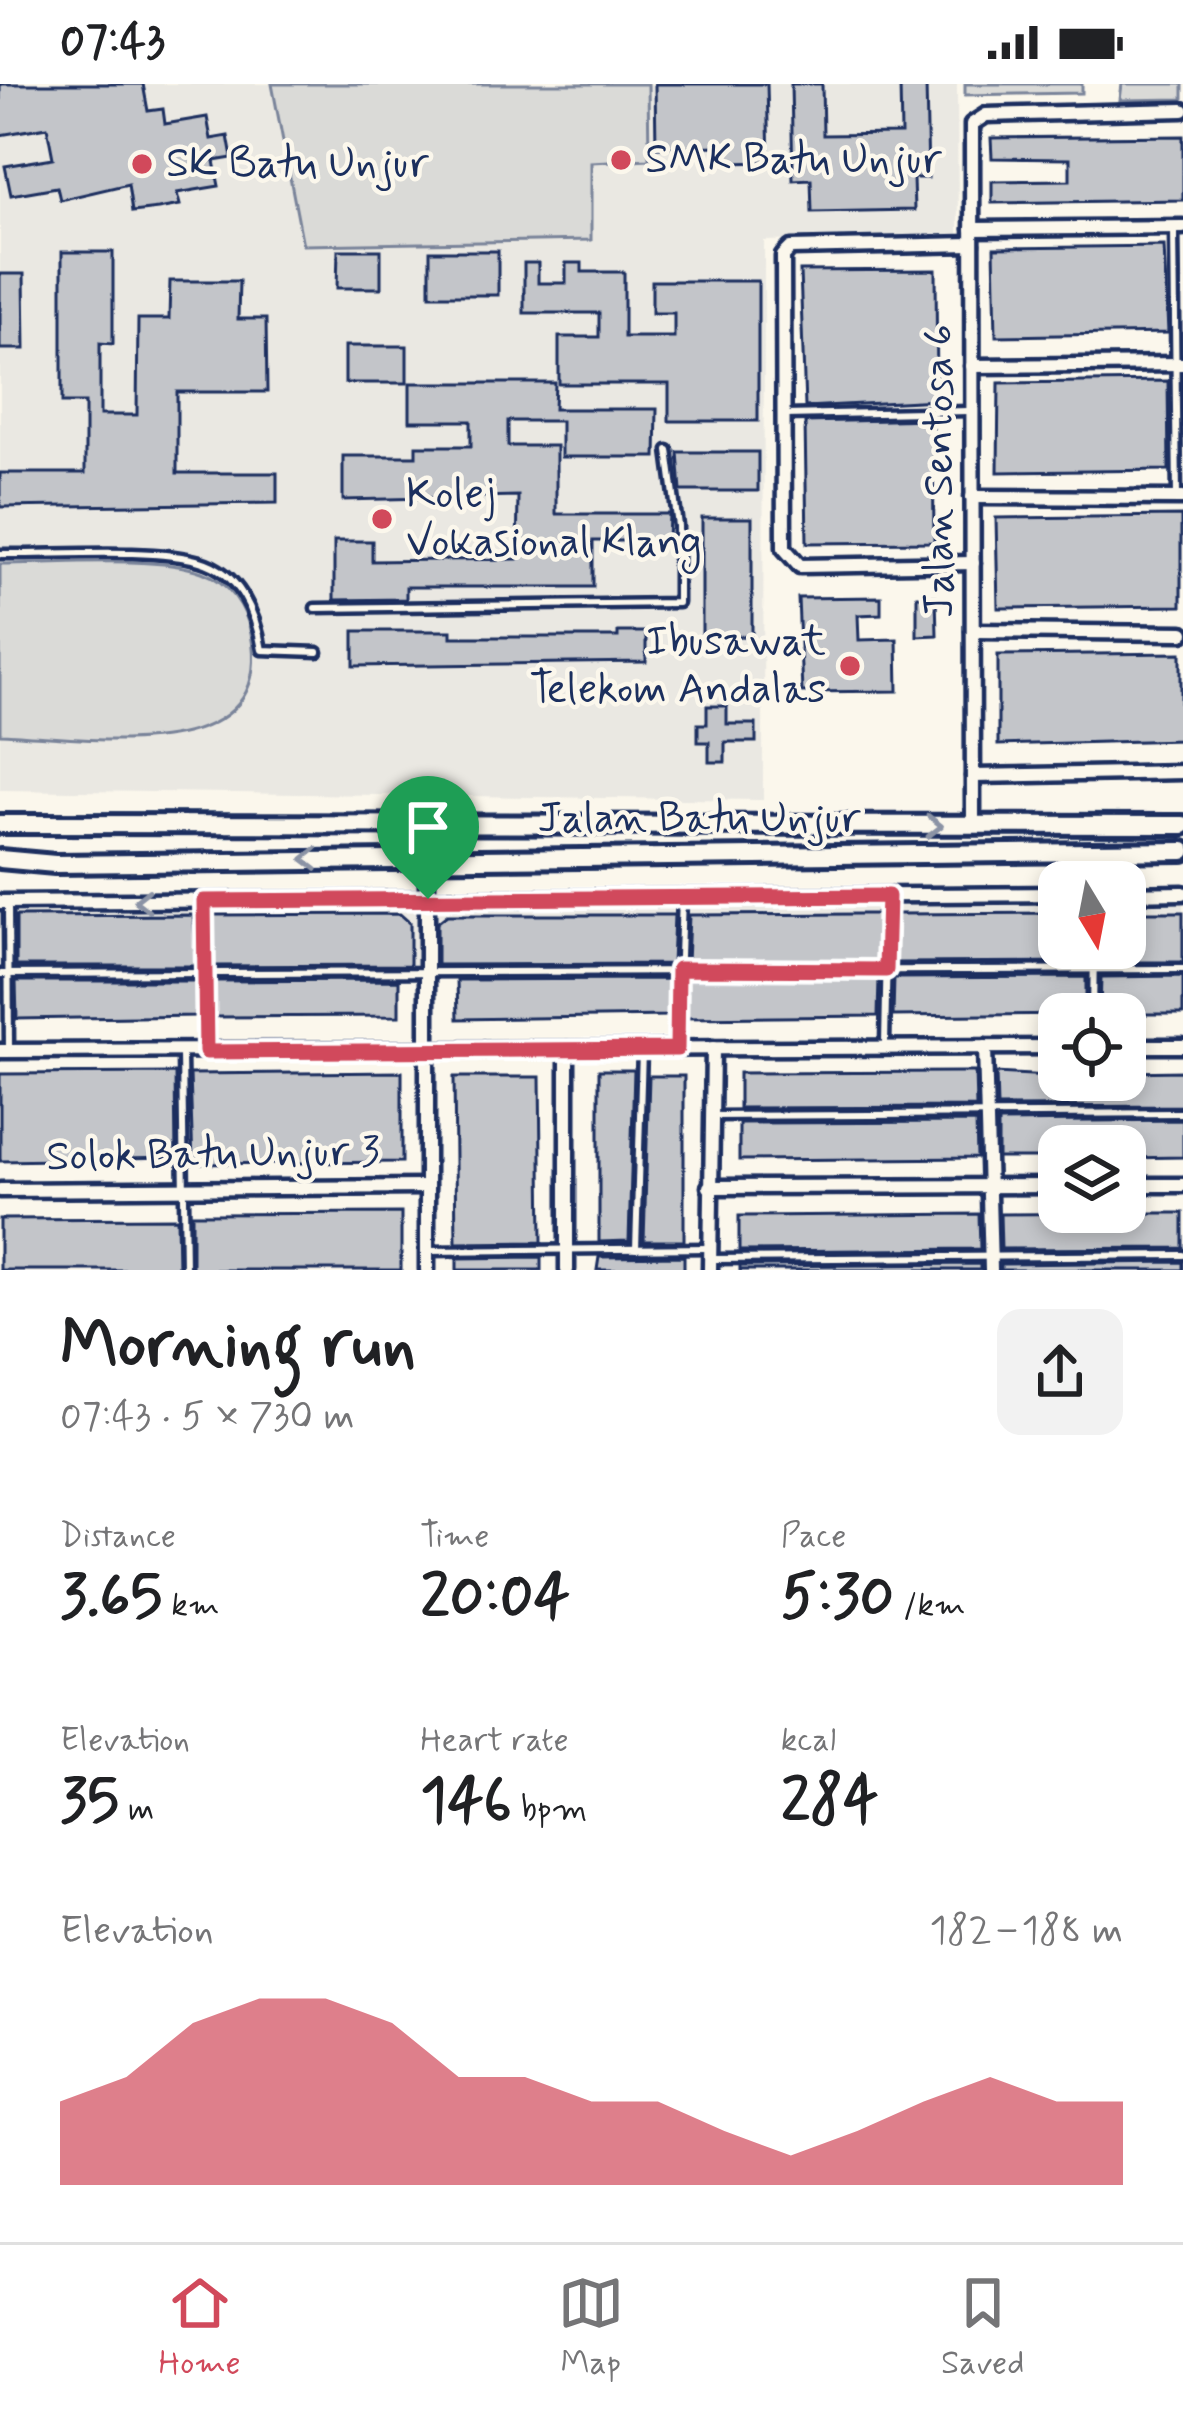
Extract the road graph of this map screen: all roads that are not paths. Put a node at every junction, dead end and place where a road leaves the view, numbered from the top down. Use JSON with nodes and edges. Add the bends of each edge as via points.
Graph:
{"nodes":[{"id":1,"x":1183,"y":110,"type":"edge"},
{"id":2,"x":1178,"y":228,"type":"edge"},
{"id":3,"x":972,"y":236,"type":"junction"},
{"id":4,"x":1179,"y":364,"type":"edge"},
{"id":5,"x":972,"y":366,"type":"junction"},
{"id":6,"x":973,"y":411,"type":"junction"},
{"id":7,"x":785,"y":415,"type":"junction"},
{"id":8,"x":668,"y":450,"type":"dead end"},
{"id":9,"x":973,"y":497,"type":"junction"},
{"id":10,"x":1180,"y":498,"type":"edge"},
{"id":11,"x":0,"y":554,"type":"edge"},
{"id":12,"x":973,"y":562,"type":"junction"},
{"id":13,"x":315,"y":608,"type":"dead end"},
{"id":14,"x":973,"y":631,"type":"junction"},
{"id":15,"x":1183,"y":633,"type":"edge"},
{"id":16,"x":317,"y":652,"type":"dead end"},
{"id":17,"x":1183,"y":772,"type":"edge"},
{"id":18,"x":973,"y":776,"type":"junction"},
{"id":19,"x":0,"y":824,"type":"edge"},
{"id":20,"x":1183,"y":825,"type":"edge"},
{"id":21,"x":973,"y":826,"type":"junction"},
{"id":22,"x":397,"y":827,"type":"junction"},
{"id":23,"x":1183,"y":851,"type":"edge"},
{"id":24,"x":428,"y":857,"type":"junction"},
{"id":25,"x":0,"y":859,"type":"edge"},
{"id":26,"x":1183,"y":893,"type":"edge"},
{"id":27,"x":1038,"y":894,"type":"edge"},
{"id":28,"x":1146,"y":894,"type":"edge"},
{"id":29,"x":888,"y":896,"type":"junction"},
{"id":30,"x":682,"y":897,"type":"junction"},
{"id":31,"x":428,"y":899,"type":"junction"},
{"id":32,"x":204,"y":901,"type":"junction"},
{"id":33,"x":4,"y":902,"type":"edge"},
{"id":34,"x":428,"y":968,"type":"junction"},
{"id":35,"x":678,"y":969,"type":"junction"},
{"id":36,"x":1094,"y":969,"type":"joint"},
{"id":37,"x":1146,"y":969,"type":"edge"},
{"id":38,"x":1183,"y":969,"type":"edge"},
{"id":39,"x":886,"y":970,"type":"junction"},
{"id":40,"x":203,"y":971,"type":"junction"},
{"id":41,"x":4,"y":974,"type":"edge"},
{"id":42,"x":1093,"y":993,"type":"edge"},
{"id":43,"x":1146,"y":1046,"type":"edge"},
{"id":44,"x":1183,"y":1046,"type":"edge"},
{"id":45,"x":985,"y":1047,"type":"junction"},
{"id":46,"x":1038,"y":1047,"type":"edge"},
{"id":47,"x":713,"y":1048,"type":"junction"},
{"id":48,"x":885,"y":1048,"type":"junction"},
{"id":49,"x":567,"y":1049,"type":"junction"},
{"id":50,"x":677,"y":1049,"type":"junction"},
{"id":51,"x":182,"y":1050,"type":"junction"},
{"id":52,"x":642,"y":1050,"type":"junction"},
{"id":53,"x":4,"y":1051,"type":"edge"},
{"id":54,"x":206,"y":1052,"type":"junction"},
{"id":55,"x":428,"y":1052,"type":"junction"},
{"id":56,"x":1183,"y":1113,"type":"edge"},
{"id":57,"x":986,"y":1114,"type":"junction"},
{"id":58,"x":712,"y":1116,"type":"junction"},
{"id":59,"x":1146,"y":1185,"type":"edge"},
{"id":60,"x":1183,"y":1185,"type":"edge"},
{"id":61,"x":427,"y":1186,"type":"junction"},
{"id":62,"x":988,"y":1186,"type":"junction"},
{"id":63,"x":1038,"y":1186,"type":"edge"},
{"id":64,"x":709,"y":1187,"type":"junction"},
{"id":65,"x":184,"y":1189,"type":"junction"},
{"id":66,"x":0,"y":1190,"type":"edge"},
{"id":67,"x":636,"y":1249,"type":"junction"},
{"id":68,"x":567,"y":1250,"type":"junction"},
{"id":69,"x":427,"y":1251,"type":"junction"},
{"id":70,"x":1183,"y":1256,"type":"edge"},
{"id":71,"x":709,"y":1259,"type":"edge"},
{"id":72,"x":990,"y":1263,"type":"edge"},
{"id":73,"x":184,"y":1270,"type":"edge"},
{"id":74,"x":427,"y":1270,"type":"edge"},
{"id":75,"x":568,"y":1270,"type":"edge"}],
"edges":[{"from":1,"to":3,"type":"street","name":"Jalan Sentosa 6","via":[[976,117]]},
{"from":2,"to":3,"type":"street"},
{"from":2,"to":4,"type":"lane"},
{"from":3,"to":5,"type":"street","name":"Jalan Sentosa 6"},
{"from":3,"to":7,"type":"street","via":[[785,252]]},
{"from":4,"to":5,"type":"street"},
{"from":4,"to":10,"type":"lane"},
{"from":5,"to":6,"type":"street","name":"Jalan Sentosa 6"},
{"from":6,"to":7,"type":"lane"},
{"from":6,"to":9,"type":"street","name":"Jalan Sentosa 6"},
{"from":7,"to":12,"type":"street","via":[[784,548],[794,562]]},
{"from":8,"to":13,"type":"lane","via":[[678,603]]},
{"from":9,"to":10,"type":"street"},
{"from":9,"to":12,"type":"street","name":"Jalan Sentosa 6"},
{"from":11,"to":16,"type":"lane","via":[[199,561],[239,590],[262,650]]},
{"from":12,"to":14,"type":"street","name":"Jalan Sentosa 6"},
{"from":14,"to":15,"type":"street"},
{"from":14,"to":18,"type":"street","name":"Jalan Sentosa 6"},
{"from":17,"to":18,"type":"street"},
{"from":18,"to":21,"type":"street","name":"Jalan Sentosa 6"},
{"from":19,"to":22,"type":"main road","name":"Jalan Batu Unjur"},
{"from":20,"to":21,"type":"main road","name":"Jalan Batu Unjur"},
{"from":22,"to":21,"type":"main road","name":"Jalan Batu Unjur","one_way":true},
{"from":22,"to":24,"type":"main road"},
{"from":23,"to":24,"type":"main road","name":"Jalan Batu Unjur"},
{"from":24,"to":25,"type":"main road","name":"Jalan Batu Unjur","one_way":true},
{"from":24,"to":31,"type":"street"},
{"from":26,"to":28,"type":"street"},
{"from":27,"to":29,"type":"street"},
{"from":29,"to":30,"type":"street"},
{"from":29,"to":39,"type":"lane"},
{"from":30,"to":31,"type":"street"},
{"from":30,"to":35,"type":"lane"},
{"from":31,"to":32,"type":"street"},
{"from":31,"to":34,"type":"street"},
{"from":32,"to":33,"type":"street","one_way":true},
{"from":32,"to":40,"type":"lane"},
{"from":33,"to":41,"type":"lane"},
{"from":34,"to":35,"type":"lane"},
{"from":34,"to":40,"type":"lane"},
{"from":34,"to":55,"type":"street"},
{"from":35,"to":39,"type":"lane"},
{"from":35,"to":50,"type":"lane"},
{"from":36,"to":39,"type":"lane"},
{"from":36,"to":42,"type":"lane"},
{"from":37,"to":38,"type":"lane"},
{"from":39,"to":48,"type":"lane"},
{"from":40,"to":41,"type":"lane"},
{"from":40,"to":54,"type":"lane"},
{"from":41,"to":53,"type":"lane"},
{"from":43,"to":44,"type":"street"},
{"from":45,"to":46,"type":"street"},
{"from":45,"to":48,"type":"street"},
{"from":45,"to":57,"type":"street"},
{"from":47,"to":48,"type":"street"},
{"from":47,"to":50,"type":"street"},
{"from":47,"to":58,"type":"street"},
{"from":49,"to":52,"type":"street"},
{"from":49,"to":55,"type":"street"},
{"from":49,"to":68,"type":"street"},
{"from":50,"to":52,"type":"street"},
{"from":51,"to":53,"type":"street"},
{"from":51,"to":54,"type":"street"},
{"from":51,"to":65,"type":"lane"},
{"from":52,"to":67,"type":"lane"},
{"from":54,"to":55,"type":"street"},
{"from":55,"to":61,"type":"street"},
{"from":56,"to":57,"type":"lane"},
{"from":57,"to":58,"type":"lane"},
{"from":57,"to":62,"type":"street"},
{"from":58,"to":64,"type":"street"},
{"from":59,"to":60,"type":"street"},
{"from":61,"to":65,"type":"street","name":"Solok Batu Unjur 3"},
{"from":61,"to":69,"type":"street"},
{"from":62,"to":63,"type":"street"},
{"from":62,"to":64,"type":"street"},
{"from":62,"to":72,"type":"street"},
{"from":64,"to":71,"type":"street"},
{"from":65,"to":66,"type":"street","name":"Solok Batu Unjur 3"},
{"from":65,"to":73,"type":"lane"},
{"from":67,"to":68,"type":"lane"},
{"from":67,"to":71,"type":"lane"},
{"from":68,"to":69,"type":"lane"},
{"from":68,"to":75,"type":"street"},
{"from":69,"to":74,"type":"street"},
{"from":70,"to":72,"type":"lane"},
{"from":71,"to":72,"type":"lane"}]}
